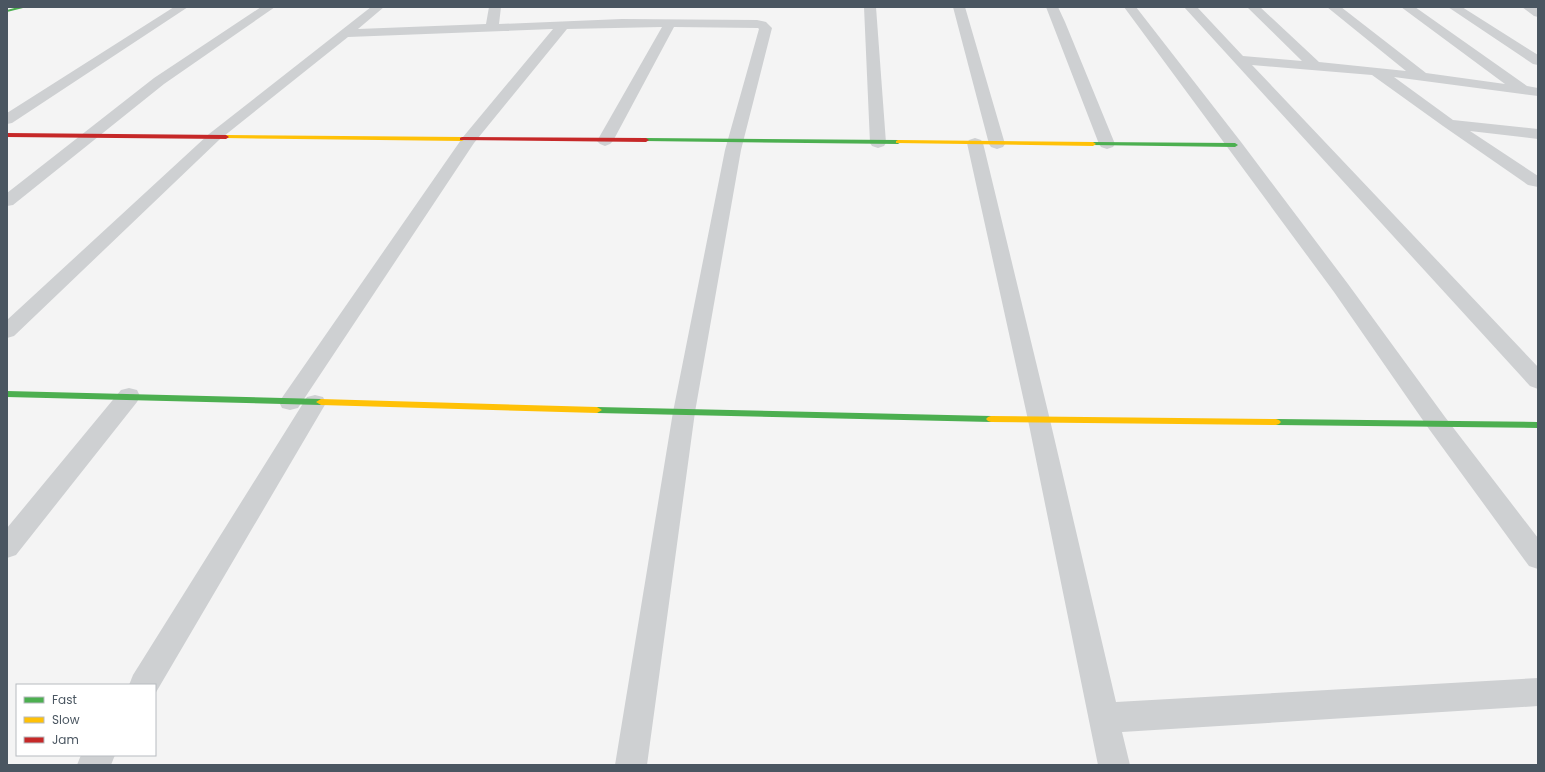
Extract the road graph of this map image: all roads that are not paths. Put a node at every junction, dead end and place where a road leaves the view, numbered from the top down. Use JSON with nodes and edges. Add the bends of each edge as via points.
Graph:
{"nodes":[{"id":1,"x":22,"y":7,"type":"edge"},
{"id":2,"x":182,"y":7,"type":"edge"},
{"id":3,"x":269,"y":7,"type":"edge"},
{"id":4,"x":378,"y":7,"type":"edge"},
{"id":5,"x":495,"y":7,"type":"edge"},
{"id":6,"x":870,"y":7,"type":"edge"},
{"id":7,"x":959,"y":7,"type":"edge"},
{"id":8,"x":1052,"y":7,"type":"edge"},
{"id":9,"x":1130,"y":7,"type":"edge"},
{"id":10,"x":1190,"y":7,"type":"edge"},
{"id":11,"x":1253,"y":7,"type":"edge"},
{"id":12,"x":1333,"y":7,"type":"edge"},
{"id":13,"x":1407,"y":7,"type":"edge"},
{"id":14,"x":1454,"y":7,"type":"edge"},
{"id":15,"x":1528,"y":7,"type":"edge"},
{"id":16,"x":7,"y":11,"type":"edge"},
{"id":17,"x":1538,"y":13,"type":"edge"},
{"id":18,"x":670,"y":23,"type":"junction"},
{"id":19,"x":563,"y":25,"type":"junction"},
{"id":20,"x":492,"y":28,"type":"junction"},
{"id":21,"x":344,"y":33,"type":"junction"},
{"id":22,"x":1240,"y":60,"type":"junction"},
{"id":23,"x":1538,"y":61,"type":"edge"},
{"id":24,"x":1315,"y":66,"type":"junction"},
{"id":25,"x":1376,"y":71,"type":"junction"},
{"id":26,"x":1422,"y":77,"type":"junction"},
{"id":27,"x":1531,"y":92,"type":"edge"},
{"id":28,"x":7,"y":120,"type":"edge"},
{"id":29,"x":1448,"y":123,"type":"junction"},
{"id":30,"x":1538,"y":134,"type":"edge"},
{"id":31,"x":7,"y":135,"type":"edge"},
{"id":32,"x":91,"y":135,"type":"junction"},
{"id":33,"x":214,"y":137,"type":"junction"},
{"id":34,"x":468,"y":140,"type":"junction"},
{"id":35,"x":605,"y":141,"type":"junction"},
{"id":36,"x":735,"y":142,"type":"junction"},
{"id":37,"x":878,"y":143,"type":"junction"},
{"id":38,"x":986,"y":143,"type":"junction"},
{"id":39,"x":1107,"y":144,"type":"junction"},
{"id":40,"x":1235,"y":145,"type":"junction"},
{"id":41,"x":1538,"y":182,"type":"edge"},
{"id":42,"x":7,"y":201,"type":"edge"},
{"id":43,"x":7,"y":331,"type":"edge"},
{"id":44,"x":1538,"y":380,"type":"edge"},
{"id":45,"x":7,"y":394,"type":"edge"},
{"id":46,"x":129,"y":396,"type":"junction"},
{"id":47,"x":290,"y":402,"type":"junction"},
{"id":48,"x":315,"y":403,"type":"junction"},
{"id":49,"x":684,"y":412,"type":"junction"},
{"id":50,"x":1039,"y":420,"type":"junction"},
{"id":51,"x":1437,"y":423,"type":"junction"},
{"id":52,"x":1538,"y":425,"type":"edge"},
{"id":53,"x":7,"y":547,"type":"edge"},
{"id":54,"x":1538,"y":558,"type":"edge"},
{"id":55,"x":145,"y":684,"type":"edge"},
{"id":56,"x":1538,"y":692,"type":"edge"},
{"id":57,"x":1104,"y":718,"type":"junction"},
{"id":58,"x":98,"y":756,"type":"edge"},
{"id":59,"x":93,"y":765,"type":"edge"},
{"id":60,"x":631,"y":765,"type":"edge"},
{"id":61,"x":1114,"y":765,"type":"edge"}],
"edges":[{"from":1,"to":16,"type":"street"},
{"from":2,"to":28,"type":"street"},
{"from":3,"to":32,"type":"street","via":[[159,81]]},
{"from":4,"to":21,"type":"street"},
{"from":5,"to":20,"type":"street"},
{"from":6,"to":37,"type":"street"},
{"from":7,"to":38,"type":"street"},
{"from":8,"to":39,"type":"street"},
{"from":9,"to":40,"type":"street"},
{"from":10,"to":22,"type":"street"},
{"from":11,"to":24,"type":"street"},
{"from":12,"to":26,"type":"street"},
{"from":13,"to":27,"type":"street"},
{"from":14,"to":23,"type":"street"},
{"from":15,"to":17,"type":"street"},
{"from":18,"to":19,"type":"street","via":[[622,18]]},
{"from":18,"to":35,"type":"street"},
{"from":18,"to":36,"type":"street","via":[[757,24],[766,27]]},
{"from":19,"to":20,"type":"street"},
{"from":19,"to":34,"type":"street"},
{"from":20,"to":21,"type":"street"},
{"from":21,"to":33,"type":"street"},
{"from":22,"to":24,"type":"street"},
{"from":22,"to":44,"type":"street"},
{"from":24,"to":25,"type":"street"},
{"from":25,"to":26,"type":"street"},
{"from":25,"to":29,"type":"street"},
{"from":26,"to":27,"type":"street"},
{"from":29,"to":30,"type":"street"},
{"from":29,"to":41,"type":"street"},
{"from":31,"to":32,"type":"street"},
{"from":32,"to":33,"type":"street"},
{"from":32,"to":42,"type":"street"},
{"from":33,"to":34,"type":"street"},
{"from":33,"to":43,"type":"street"},
{"from":34,"to":35,"type":"street"},
{"from":34,"to":47,"type":"street"},
{"from":35,"to":36,"type":"street"},
{"from":36,"to":37,"type":"street"},
{"from":36,"to":49,"type":"street"},
{"from":37,"to":38,"type":"street"},
{"from":38,"to":39,"type":"street"},
{"from":38,"to":50,"type":"street"},
{"from":39,"to":40,"type":"street"},
{"from":40,"to":51,"type":"street"},
{"from":45,"to":46,"type":"street"},
{"from":46,"to":47,"type":"street"},
{"from":46,"to":53,"type":"street"},
{"from":47,"to":48,"type":"street"},
{"from":48,"to":49,"type":"street"},
{"from":48,"to":55,"type":"street"},
{"from":49,"to":50,"type":"street"},
{"from":49,"to":60,"type":"street"},
{"from":50,"to":51,"type":"street"},
{"from":50,"to":57,"type":"street"},
{"from":51,"to":52,"type":"street"},
{"from":51,"to":54,"type":"street"},
{"from":56,"to":57,"type":"street"},
{"from":57,"to":61,"type":"street"},
{"from":58,"to":59,"type":"street"}]}
